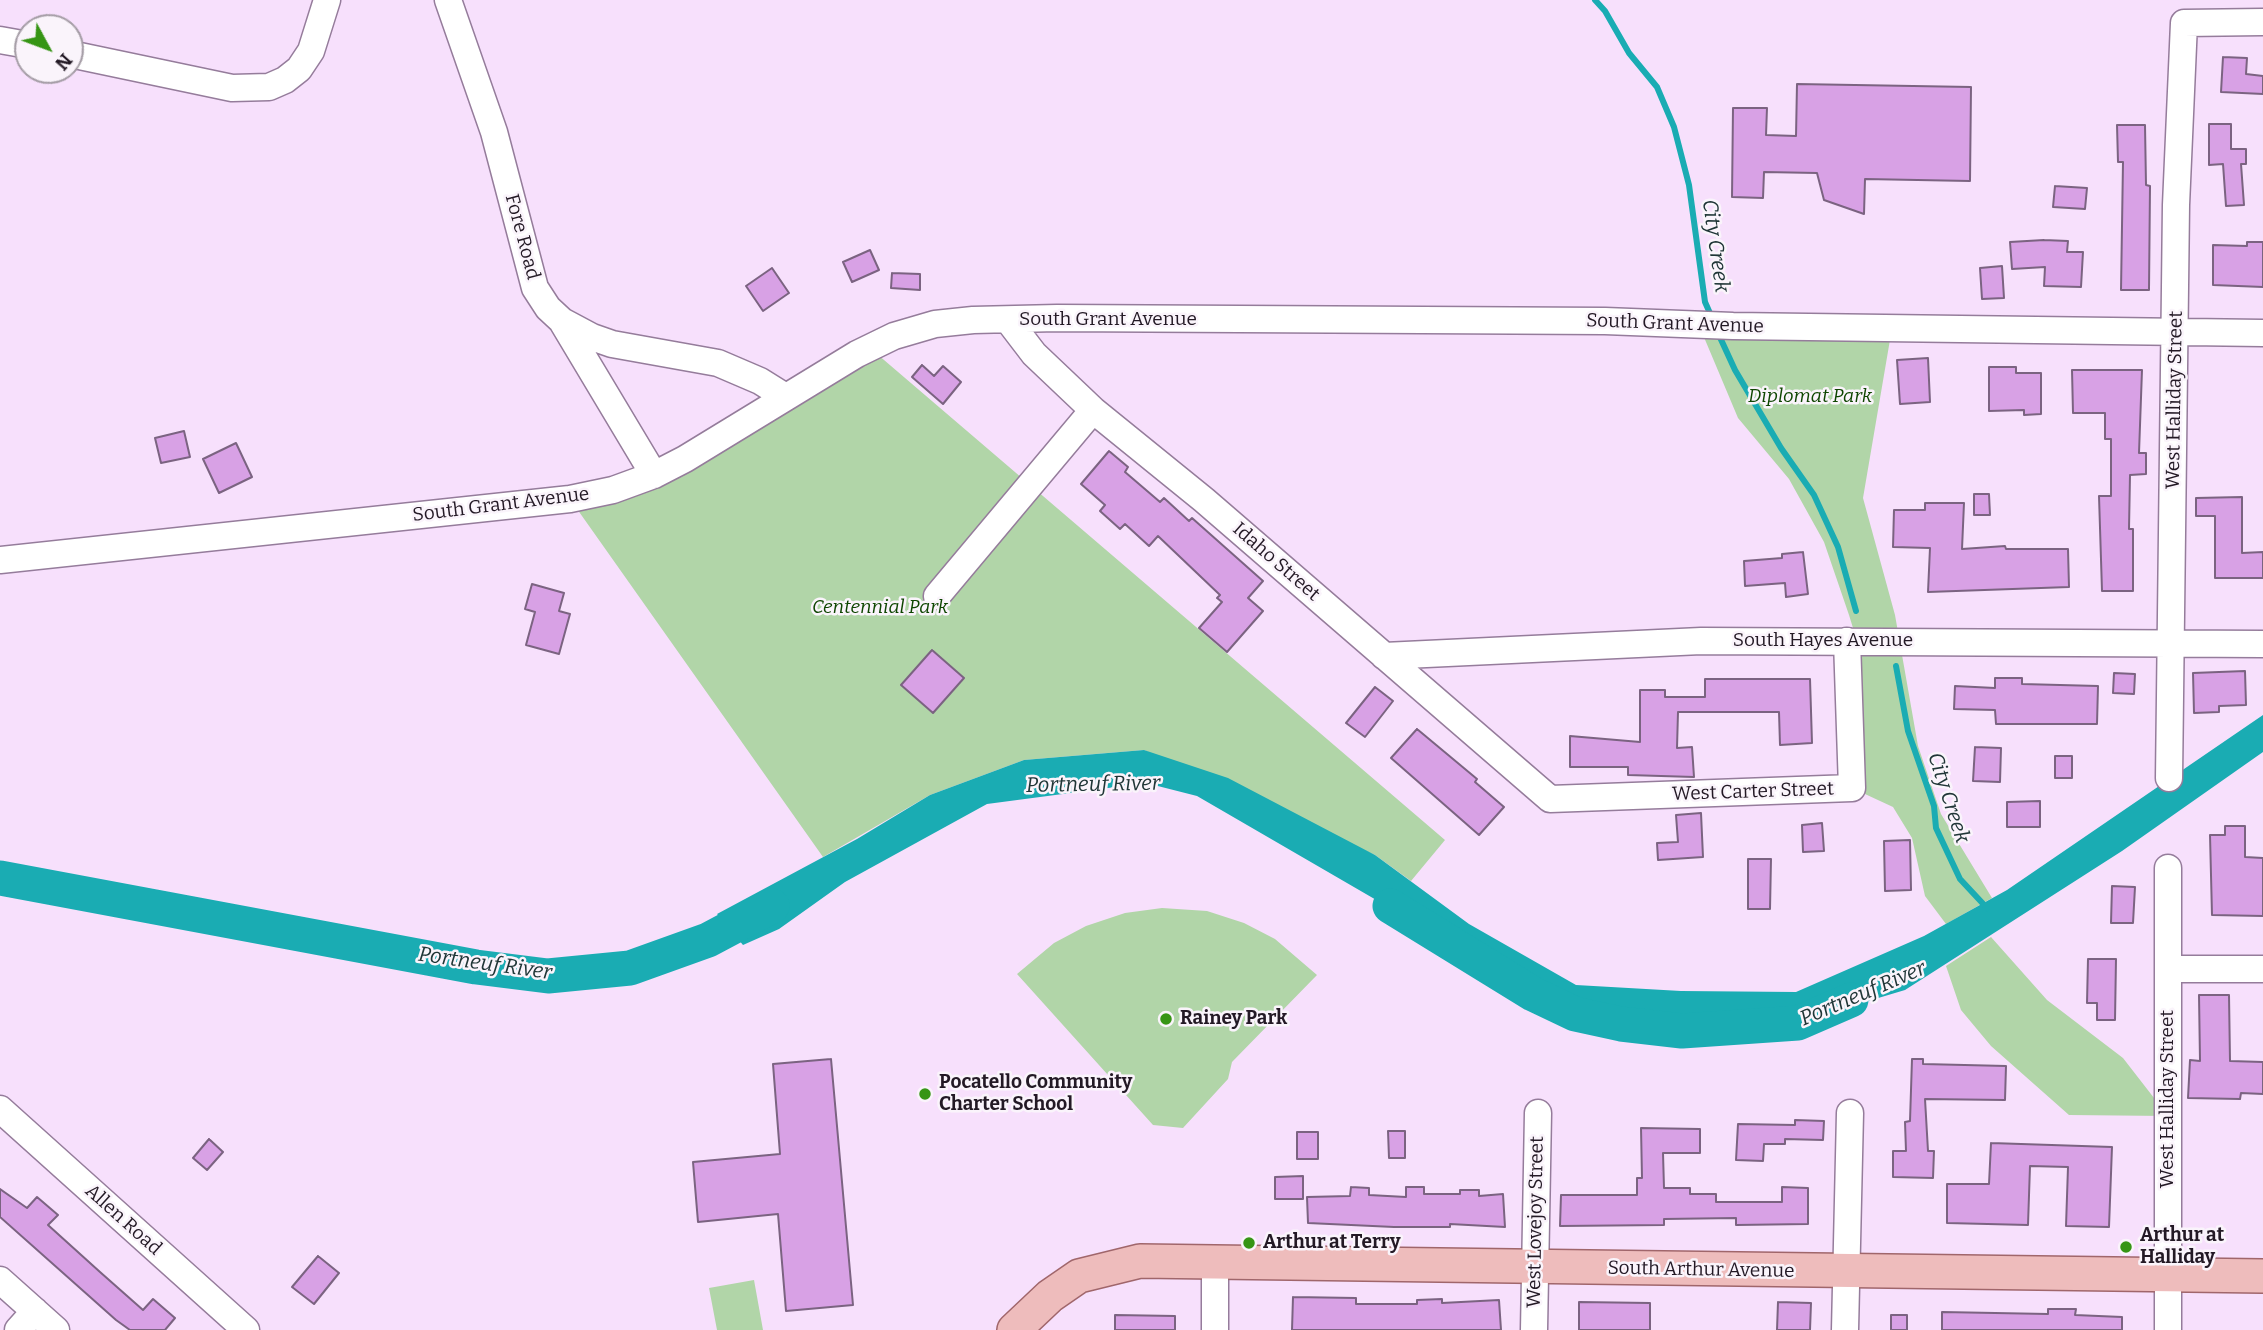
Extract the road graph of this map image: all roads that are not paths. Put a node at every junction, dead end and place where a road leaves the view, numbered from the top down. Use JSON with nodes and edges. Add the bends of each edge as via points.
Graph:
{"nodes":[{"id":1,"x":327,"y":0,"type":"edge"},
{"id":2,"x":448,"y":0,"type":"edge"},
{"id":3,"x":2263,"y":22,"type":"edge"},
{"id":4,"x":84,"y":57,"type":"edge"},
{"id":5,"x":1008,"y":320,"type":"junction"},
{"id":6,"x":562,"y":321,"type":"junction"},
{"id":7,"x":2177,"y":333,"type":"junction"},
{"id":8,"x":2263,"y":333,"type":"edge"},
{"id":9,"x":784,"y":396,"type":"junction"},
{"id":10,"x":1093,"y":410,"type":"junction"},
{"id":11,"x":654,"y":475,"type":"junction"},
{"id":12,"x":0,"y":560,"type":"edge"},
{"id":13,"x":937,"y":596,"type":"dead end"},
{"id":14,"x":1847,"y":641,"type":"junction"},
{"id":15,"x":2170,"y":642,"type":"junction"},
{"id":16,"x":2263,"y":643,"type":"edge"},
{"id":17,"x":1384,"y":656,"type":"junction"},
{"id":18,"x":2169,"y":778,"type":"dead end"},
{"id":19,"x":1550,"y":799,"type":"joint"},
{"id":20,"x":2168,"y":867,"type":"dead end"},
{"id":21,"x":2168,"y":968,"type":"junction"},
{"id":22,"x":2263,"y":968,"type":"edge"},
{"id":23,"x":0,"y":1110,"type":"edge"},
{"id":24,"x":1538,"y":1113,"type":"dead end"},
{"id":25,"x":1850,"y":1113,"type":"dead end"},
{"id":26,"x":1215,"y":1264,"type":"junction"},
{"id":27,"x":1535,"y":1267,"type":"junction"},
{"id":28,"x":1845,"y":1272,"type":"junction"},
{"id":29,"x":2168,"y":1276,"type":"junction"},
{"id":30,"x":2263,"y":1276,"type":"edge"},
{"id":31,"x":0,"y":1280,"type":"edge"},
{"id":32,"x":27,"y":1320,"type":"edge"},
{"id":33,"x":56,"y":1330,"type":"edge"},
{"id":34,"x":246,"y":1330,"type":"edge"},
{"id":35,"x":1014,"y":1330,"type":"edge"},
{"id":36,"x":1215,"y":1330,"type":"edge"},
{"id":37,"x":1534,"y":1330,"type":"edge"},
{"id":38,"x":1845,"y":1330,"type":"edge"},
{"id":39,"x":2168,"y":1330,"type":"edge"}],
"edges":[{"from":1,"to":4,"type":"street","via":[[299,69],[269,87],[232,88]]},
{"from":2,"to":6,"type":"street","name":"Fore Road","via":[[494,132],[535,288]]},
{"from":3,"to":7,"type":"street","name":"West Halliday Street","via":[[2184,23],[2176,205]]},
{"from":5,"to":7,"type":"street","name":"South Grant Avenue","via":[[1698,323]]},
{"from":5,"to":9,"type":"street","name":"South Grant Avenue","via":[[935,324],[894,337]]},
{"from":5,"to":10,"type":"street","name":"Idaho Street","via":[[1034,355]]},
{"from":6,"to":9,"type":"street","name":"Fore Road","via":[[612,344],[739,370]]},
{"from":6,"to":11,"type":"street"},
{"from":7,"to":8,"type":"street","name":"South Grant Avenue"},
{"from":7,"to":15,"type":"street","name":"West Halliday Street"},
{"from":9,"to":11,"type":"street","name":"South Grant Avenue"},
{"from":10,"to":13,"type":"street"},
{"from":10,"to":17,"type":"street","name":"Idaho Street"},
{"from":11,"to":12,"type":"street","name":"South Grant Avenue","via":[[570,499]]},
{"from":14,"to":15,"type":"street","name":"South Hayes Avenue"},
{"from":14,"to":17,"type":"street","name":"South Hayes Avenue","via":[[1701,641]]},
{"from":14,"to":19,"type":"street","name":"West Carter Street","via":[[1852,788]]},
{"from":15,"to":16,"type":"street","name":"South Hayes Avenue"},
{"from":15,"to":18,"type":"street","name":"West Halliday Street"},
{"from":17,"to":19,"type":"street","name":"Idaho Street"},
{"from":20,"to":21,"type":"street","name":"West Halliday Street"},
{"from":21,"to":22,"type":"street"},
{"from":21,"to":29,"type":"street","name":"West Halliday Street"},
{"from":23,"to":34,"type":"street","name":"Allen Road"},
{"from":24,"to":27,"type":"street","name":"West Lovejoy Street"},
{"from":25,"to":28,"type":"street"},
{"from":26,"to":27,"type":"main road","name":"South Arthur Avenue"},
{"from":26,"to":35,"type":"main road","name":"South Arthur Avenue","via":[[1140,1261],[1079,1276]]},
{"from":26,"to":36,"type":"street"},
{"from":27,"to":28,"type":"main road","name":"South Arthur Avenue"},
{"from":27,"to":37,"type":"street","name":"West Lovejoy Street"},
{"from":28,"to":29,"type":"main road","name":"South Arthur Avenue"},
{"from":28,"to":38,"type":"street"},
{"from":29,"to":30,"type":"main road","name":"South Arthur Avenue"},
{"from":29,"to":39,"type":"street","name":"West Halliday Street"},
{"from":31,"to":32,"type":"street"},
{"from":32,"to":33,"type":"street"}]}
